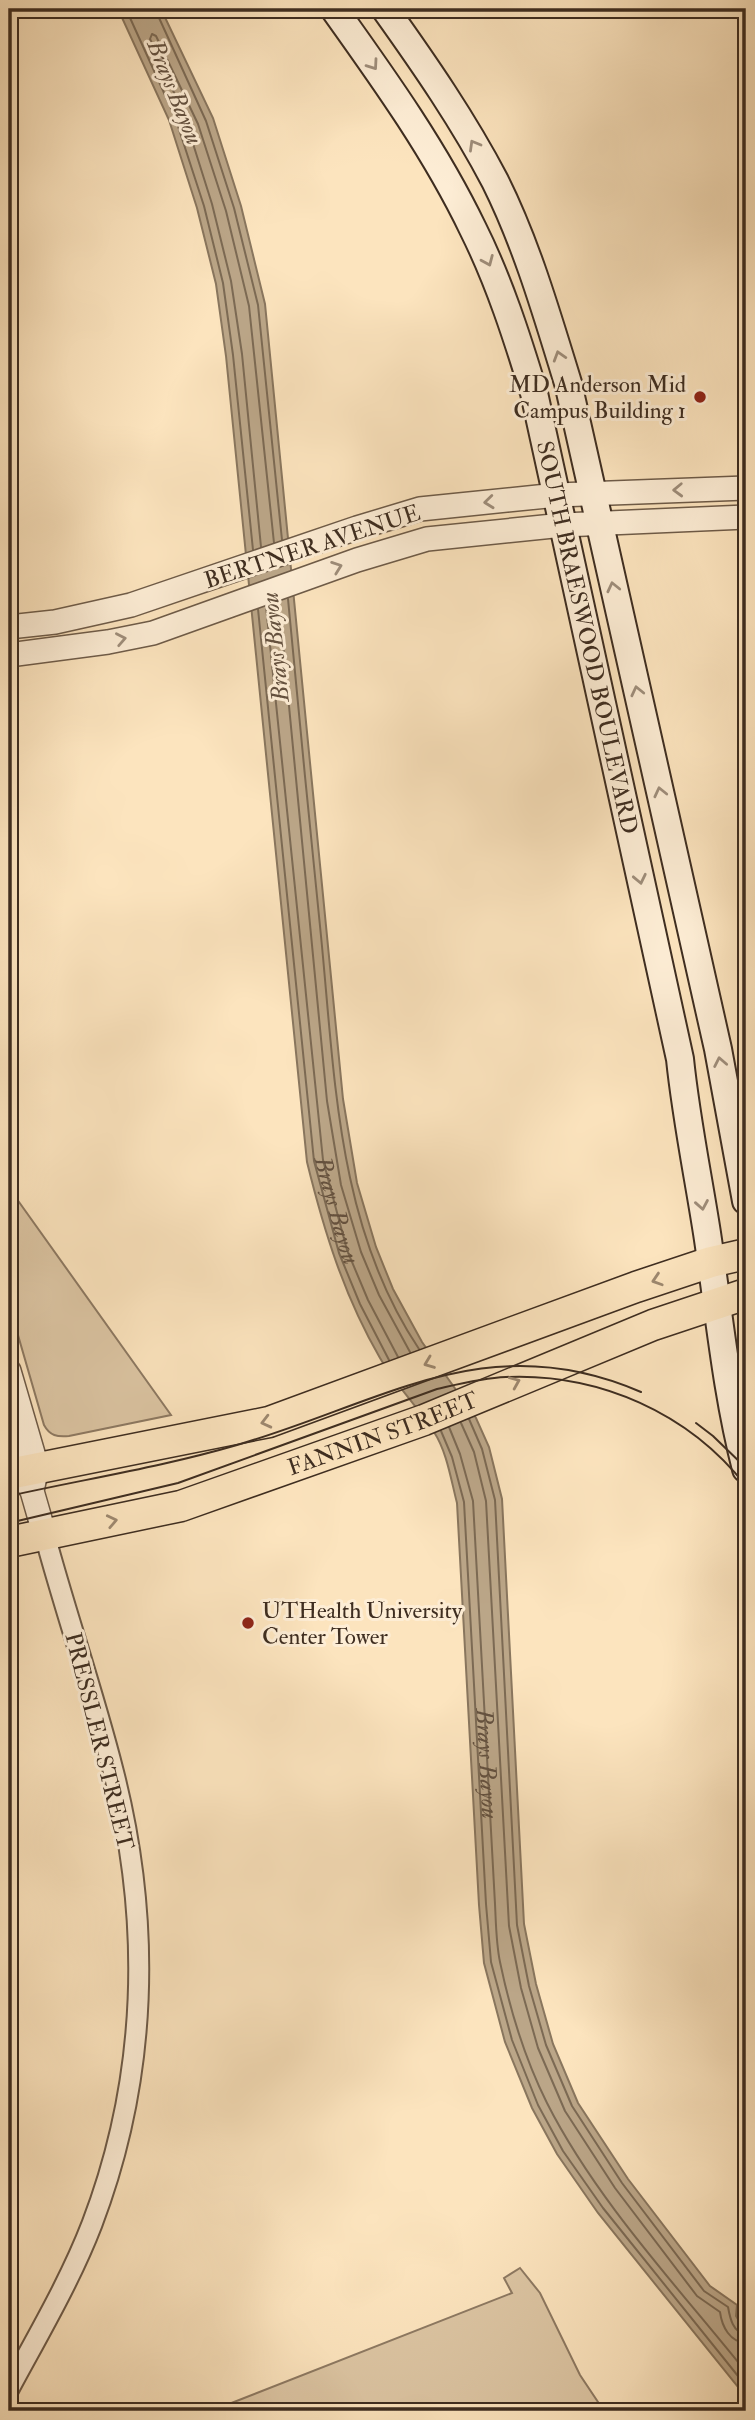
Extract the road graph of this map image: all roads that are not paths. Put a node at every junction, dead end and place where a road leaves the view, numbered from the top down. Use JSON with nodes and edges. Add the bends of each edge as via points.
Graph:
{"nodes":[{"id":1,"x":334,"y":9,"type":"edge"},
{"id":2,"x":385,"y":9,"type":"edge"},
{"id":3,"x":405,"y":109,"type":"junction"},
{"id":4,"x":495,"y":182,"type":"junction"},
{"id":5,"x":538,"y":287,"type":"junction"},
{"id":6,"x":503,"y":300,"type":"junction"},
{"id":7,"x":746,"y":488,"type":"edge"},
{"id":8,"x":593,"y":493,"type":"junction"},
{"id":9,"x":557,"y":495,"type":"junction"},
{"id":10,"x":746,"y":517,"type":"edge"},
{"id":11,"x":599,"y":523,"type":"junction"},
{"id":12,"x":563,"y":525,"type":"junction"},
{"id":13,"x":9,"y":627,"type":"edge"},
{"id":14,"x":10,"y":655,"type":"edge"},
{"id":15,"x":700,"y":969,"type":"junction"},
{"id":16,"x":662,"y":978,"type":"junction"},
{"id":17,"x":746,"y":1201,"type":"edge"},
{"id":18,"x":746,"y":1254,"type":"edge"},
{"id":19,"x":711,"y":1262,"type":"junction"},
{"id":20,"x":746,"y":1294,"type":"edge"},
{"id":21,"x":717,"y":1304,"type":"junction"},
{"id":22,"x":9,"y":1371,"type":"edge"},
{"id":23,"x":9,"y":1441,"type":"edge"},
{"id":24,"x":746,"y":1469,"type":"edge"},
{"id":25,"x":24,"y":1476,"type":"edge"},
{"id":26,"x":45,"y":1536,"type":"junction"},
{"id":27,"x":9,"y":1542,"type":"edge"},
{"id":28,"x":9,"y":2389,"type":"edge"}],
"edges":[{"from":1,"to":3,"type":"main road","name":"SOUTH BRAESWOOD BOULEVARD","one_way":true},
{"from":4,"to":2,"type":"main road","name":"SOUTH BRAESWOOD BOULEVARD","one_way":true,"via":[[442,89]]},
{"from":3,"to":4,"type":"main road","via":[[439,142],[473,187]]},
{"from":3,"to":6,"type":"main road","name":"SOUTH BRAESWOOD BOULEVARD","one_way":true,"via":[[473,228]]},
{"from":4,"to":5,"type":"main road","name":"SOUTH BRAESWOOD BOULEVARD"},
{"from":5,"to":6,"type":"main road"},
{"from":8,"to":5,"type":"main road","name":"SOUTH BRAESWOOD BOULEVARD","one_way":true,"via":[[568,383]]},
{"from":6,"to":9,"type":"main road","name":"SOUTH BRAESWOOD BOULEVARD","via":[[534,393]]},
{"from":7,"to":8,"type":"street","name":"BERTNER AVENUE","one_way":true},
{"from":8,"to":9,"type":"street","name":"BERTNER AVENUE"},
{"from":8,"to":11,"type":"main road","name":"SOUTH BRAESWOOD BOULEVARD"},
{"from":9,"to":12,"type":"main road","name":"SOUTH BRAESWOOD BOULEVARD"},
{"from":9,"to":13,"type":"street","name":"BERTNER AVENUE","one_way":true,"via":[[420,509],[131,605]]},
{"from":10,"to":11,"type":"street","name":"BERTNER AVENUE"},
{"from":11,"to":12,"type":"street","name":"BERTNER AVENUE"},
{"from":15,"to":11,"type":"main road","name":"SOUTH BRAESWOOD BOULEVARD","one_way":true},
{"from":14,"to":12,"type":"street","name":"BERTNER AVENUE","one_way":true,"via":[[153,633],[427,539]]},
{"from":12,"to":16,"type":"main road","name":"SOUTH BRAESWOOD BOULEVARD","one_way":true},
{"from":13,"to":14,"type":"street"},
{"from":15,"to":16,"type":"main road"},
{"from":17,"to":15,"type":"main road","name":"SOUTH BRAESWOOD BOULEVARD","one_way":true},
{"from":16,"to":19,"type":"main road","name":"SOUTH BRAESWOOD BOULEVARD","one_way":true,"via":[[680,1059]]},
{"from":18,"to":19,"type":"main road"},
{"from":19,"to":21,"type":"main road","name":"SOUTH BRAESWOOD BOULEVARD"},
{"from":19,"to":25,"type":"main road","one_way":true,"via":[[269,1422]]},
{"from":20,"to":21,"type":"main road","name":"FANNIN STREET"},
{"from":21,"to":24,"type":"main road","name":"SOUTH BRAESWOOD BOULEVARD"},
{"from":26,"to":21,"type":"main road","name":"FANNIN STREET","one_way":true,"via":[[181,1506],[424,1420],[653,1325]]},
{"from":22,"to":25,"type":"street","name":"PRESSLER STREET"},
{"from":23,"to":25,"type":"street","name":"PRESSLER STREET"},
{"from":25,"to":26,"type":"street","name":"PRESSLER STREET"},
{"from":26,"to":27,"type":"main road","name":"FANNIN STREET"},
{"from":26,"to":28,"type":"street","name":"PRESSLER STREET","via":[[123,1818],[136,1902],[138,2017],[127,2105],[94,2221]]}]}
